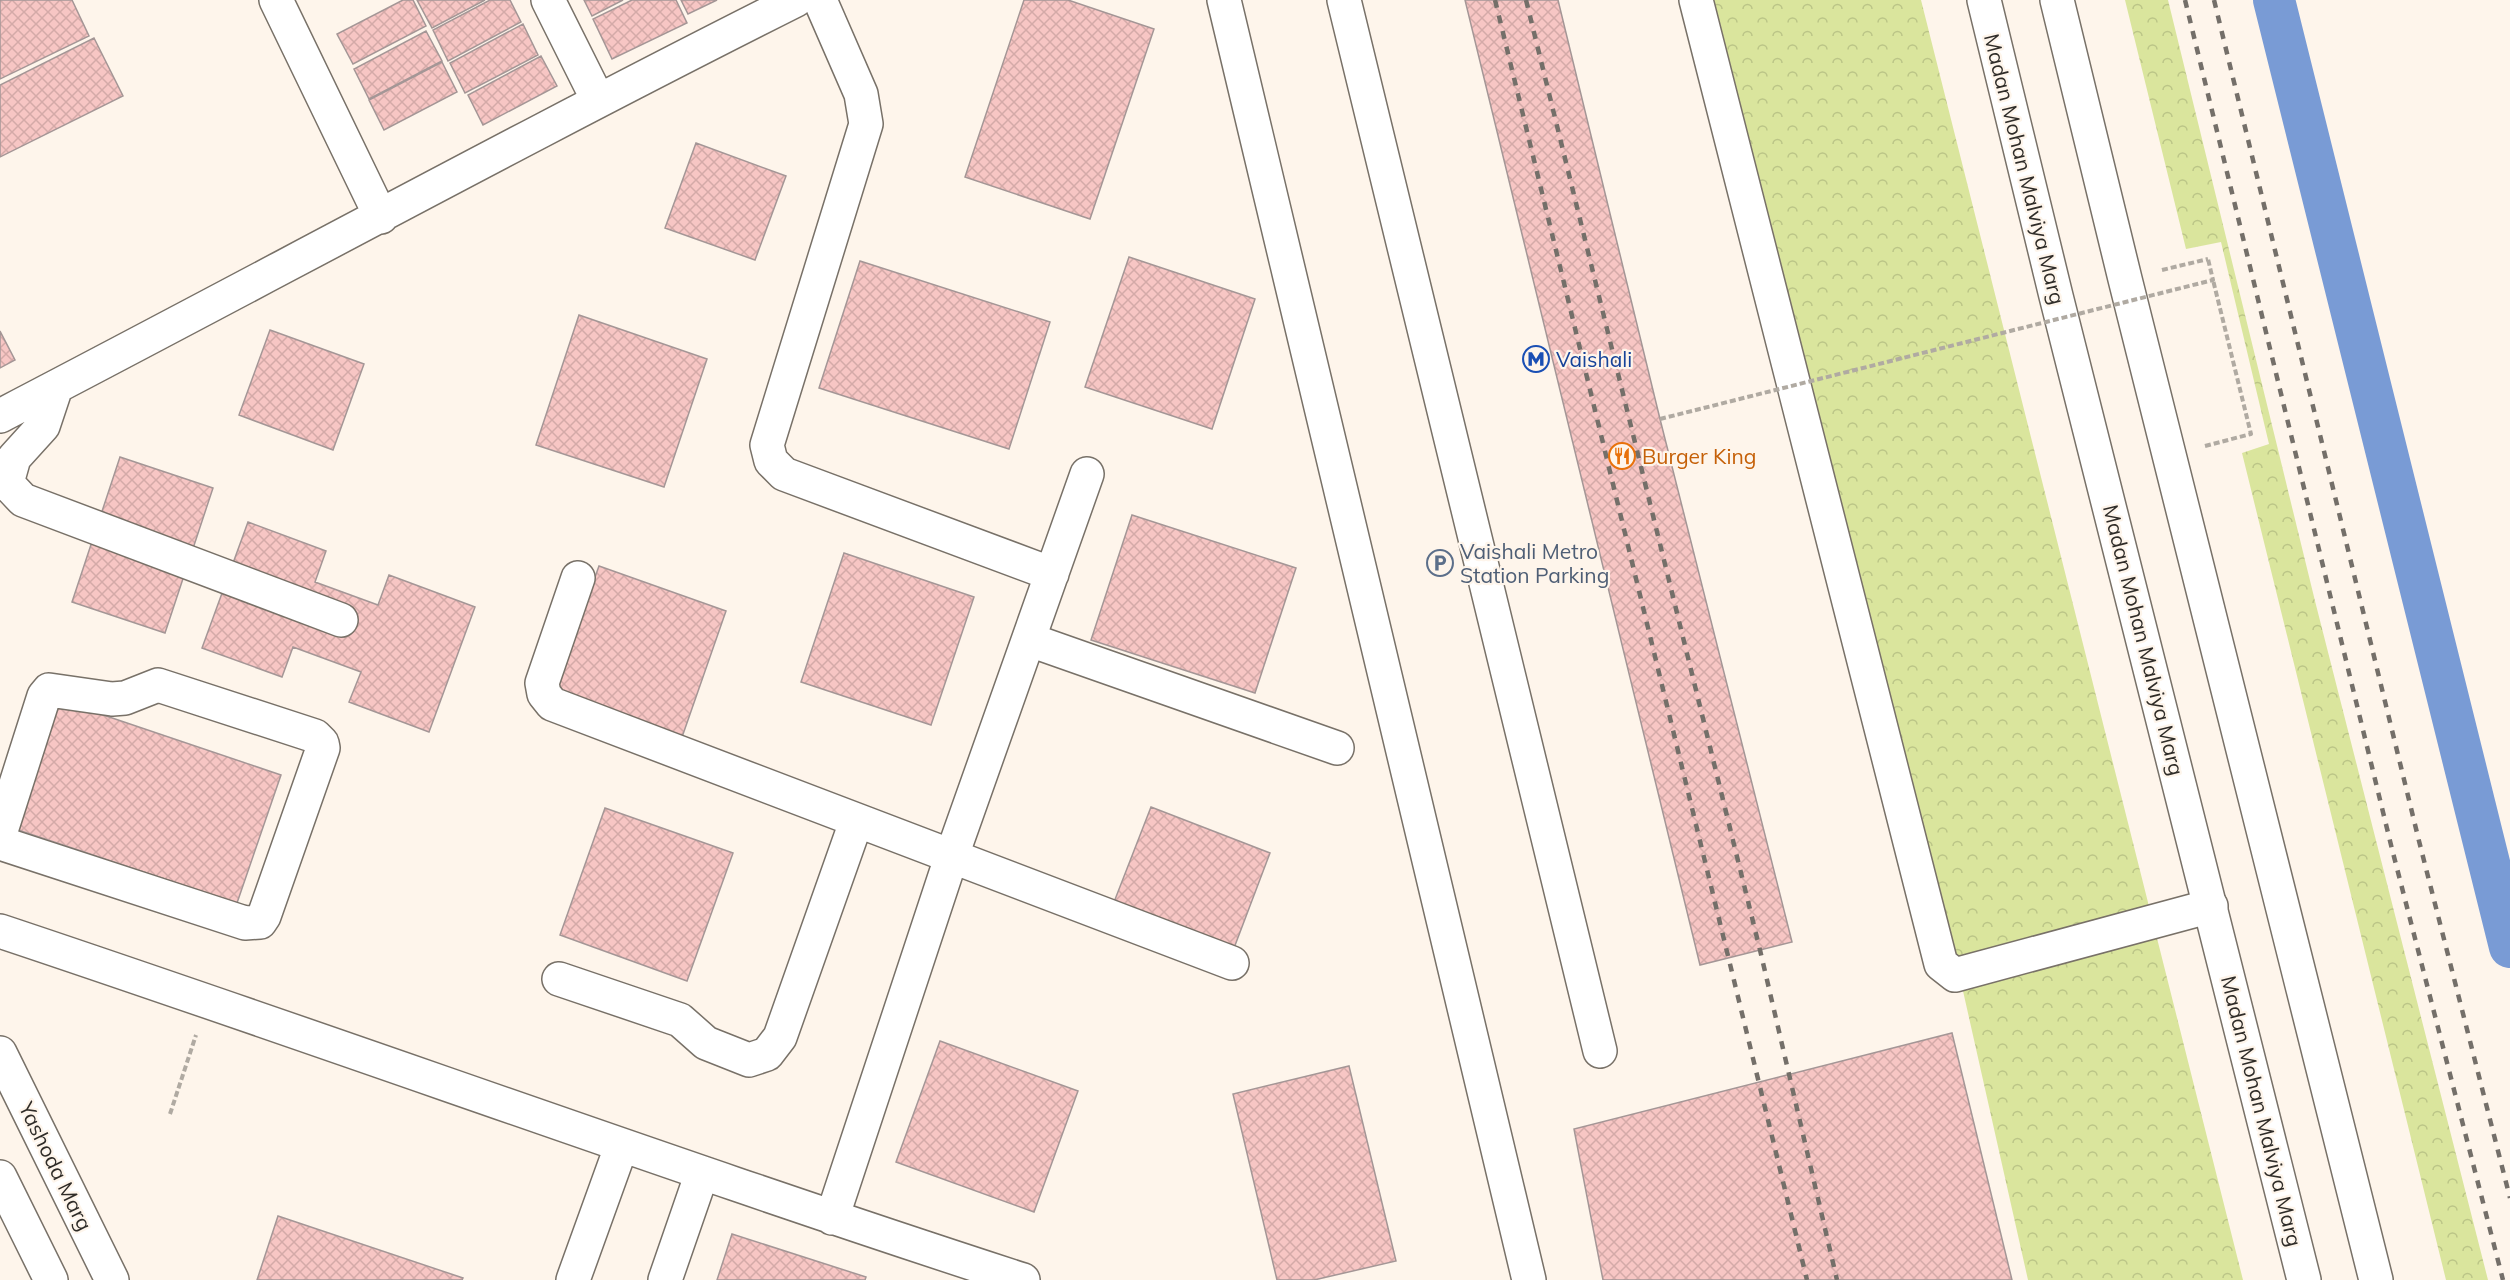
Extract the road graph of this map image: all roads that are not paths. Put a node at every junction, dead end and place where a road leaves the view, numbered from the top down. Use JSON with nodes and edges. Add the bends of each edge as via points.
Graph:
{"nodes":[{"id":1,"x":276,"y":0,"type":"edge"},
{"id":2,"x":548,"y":0,"type":"edge"},
{"id":3,"x":796,"y":0,"type":"edge"},
{"id":4,"x":820,"y":0,"type":"edge"},
{"id":5,"x":1224,"y":0,"type":"edge"},
{"id":6,"x":1344,"y":0,"type":"edge"},
{"id":7,"x":1696,"y":0,"type":"edge"},
{"id":8,"x":1984,"y":0,"type":"edge"},
{"id":9,"x":2057,"y":0,"type":"edge"},
{"id":10,"x":598,"y":100,"type":"junction"},
{"id":11,"x":381,"y":217,"type":"junction"},
{"id":12,"x":56,"y":387,"type":"junction"},
{"id":13,"x":0,"y":416,"type":"edge"},
{"id":14,"x":1087,"y":474,"type":"dead end"},
{"id":15,"x":1052,"y":574,"type":"junction"},
{"id":16,"x":578,"y":578,"type":"dead end"},
{"id":17,"x":341,"y":620,"type":"dead end"},
{"id":18,"x":1030,"y":640,"type":"junction"},
{"id":19,"x":1337,"y":748,"type":"dead end"},
{"id":20,"x":856,"y":822,"type":"junction"},
{"id":21,"x":0,"y":834,"type":"edge"},
{"id":22,"x":0,"y":843,"type":"edge"},
{"id":23,"x":951,"y":858,"type":"junction"},
{"id":24,"x":2211,"y":906,"type":"junction"},
{"id":25,"x":0,"y":931,"type":"edge"},
{"id":26,"x":1232,"y":963,"type":"dead end"},
{"id":27,"x":559,"y":979,"type":"dead end"},
{"id":28,"x":1600,"y":1051,"type":"dead end"},
{"id":29,"x":0,"y":1053,"type":"edge"},
{"id":30,"x":621,"y":1147,"type":"junction"},
{"id":31,"x":702,"y":1173,"type":"junction"},
{"id":32,"x":0,"y":1177,"type":"edge"},
{"id":33,"x":832,"y":1218,"type":"junction"},
{"id":34,"x":51,"y":1280,"type":"edge"},
{"id":35,"x":112,"y":1280,"type":"edge"},
{"id":36,"x":573,"y":1280,"type":"edge"},
{"id":37,"x":665,"y":1280,"type":"edge"},
{"id":38,"x":1023,"y":1280,"type":"edge"},
{"id":39,"x":1529,"y":1280,"type":"edge"},
{"id":40,"x":2304,"y":1280,"type":"edge"},
{"id":41,"x":2376,"y":1280,"type":"edge"}],
"edges":[{"from":1,"to":11,"type":"street"},
{"from":2,"to":10,"type":"street"},
{"from":3,"to":10,"type":"street"},
{"from":4,"to":15,"type":"street","via":[[861,94],[866,124],[767,445],[771,461],[784,474]]},
{"from":5,"to":39,"type":"street"},
{"from":6,"to":28,"type":"street"},
{"from":7,"to":24,"type":"street","via":[[1941,964],[1955,975]]},
{"from":8,"to":24,"type":"street","name":"Madan Mohan Malviya Marg"},
{"from":9,"to":41,"type":"street"},
{"from":10,"to":11,"type":"street"},
{"from":11,"to":12,"type":"street"},
{"from":12,"to":13,"type":"street"},
{"from":12,"to":17,"type":"street","via":[[43,426],[14,458],[7,483],[23,500]]},
{"from":14,"to":15,"type":"street"},
{"from":15,"to":18,"type":"street"},
{"from":16,"to":20,"type":"street","via":[[542,683],[552,704]]},
{"from":18,"to":19,"type":"street"},
{"from":18,"to":23,"type":"street"},
{"from":20,"to":23,"type":"street"},
{"from":20,"to":27,"type":"street","via":[[780,1037],[767,1054],[749,1060],[706,1042],[680,1020]]},
{"from":21,"to":22,"type":"street","via":[[49,690],[112,699],[158,685],[315,736],[322,743],[260,922],[245,923]]},
{"from":23,"to":26,"type":"street"},
{"from":23,"to":33,"type":"street"},
{"from":24,"to":40,"type":"street","name":"Madan Mohan Malviya Marg"},
{"from":25,"to":30,"type":"street","via":[[208,1000]]},
{"from":29,"to":35,"type":"street","name":"Yashoda Marg"},
{"from":30,"to":31,"type":"street"},
{"from":30,"to":36,"type":"street"},
{"from":31,"to":33,"type":"street"},
{"from":31,"to":37,"type":"street"},
{"from":32,"to":34,"type":"street"},
{"from":33,"to":38,"type":"street"}]}
